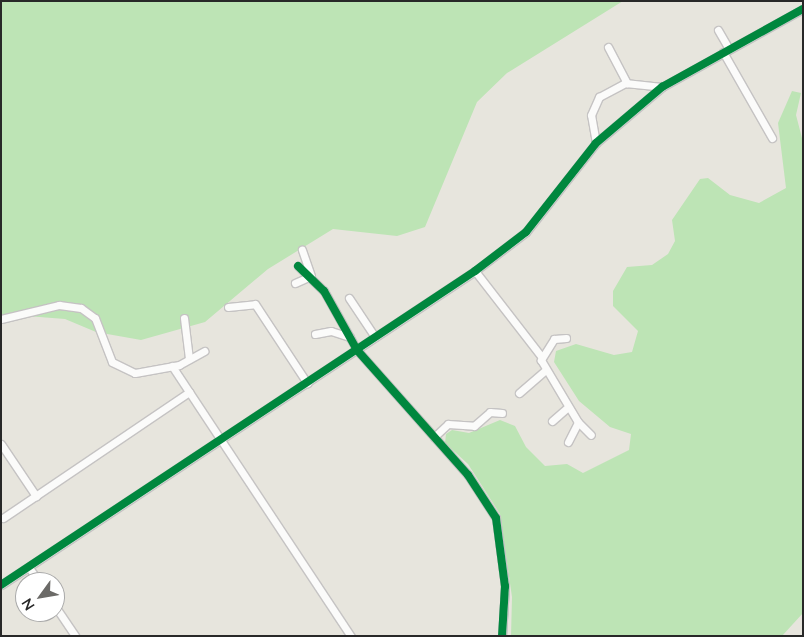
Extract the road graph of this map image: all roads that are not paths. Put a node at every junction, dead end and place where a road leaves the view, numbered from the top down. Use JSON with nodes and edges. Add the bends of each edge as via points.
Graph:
{"nodes":[{"id":1,"x":803,"y":8,"type":"edge"},
{"id":2,"x":718,"y":30,"type":"dead end"},
{"id":3,"x":608,"y":47,"type":"dead end"},
{"id":4,"x":726,"y":50,"type":"junction"},
{"id":5,"x":627,"y":83,"type":"junction"},
{"id":6,"x":662,"y":87,"type":"junction"},
{"id":7,"x":772,"y":138,"type":"dead end"},
{"id":8,"x":596,"y":143,"type":"junction"},
{"id":9,"x":302,"y":250,"type":"dead end"},
{"id":10,"x":298,"y":266,"type":"dead end"},
{"id":11,"x":475,"y":271,"type":"junction"},
{"id":12,"x":311,"y":276,"type":"junction"},
{"id":13,"x":295,"y":283,"type":"dead end"},
{"id":14,"x":349,"y":298,"type":"dead end"},
{"id":15,"x":228,"y":307,"type":"dead end"},
{"id":16,"x":184,"y":318,"type":"dead end"},
{"id":17,"x":1,"y":319,"type":"edge"},
{"id":18,"x":315,"y":334,"type":"dead end"},
{"id":19,"x":350,"y":337,"type":"junction"},
{"id":20,"x":375,"y":338,"type":"junction"},
{"id":21,"x":566,"y":338,"type":"dead end"},
{"id":22,"x":357,"y":350,"type":"junction"},
{"id":23,"x":204,"y":351,"type":"dead end"},
{"id":24,"x":541,"y":356,"type":"junction"},
{"id":25,"x":189,"y":359,"type":"junction"},
{"id":26,"x":172,"y":366,"type":"junction"},
{"id":27,"x":545,"y":370,"type":"junction"},
{"id":28,"x":307,"y":383,"type":"junction"},
{"id":29,"x":189,"y":392,"type":"junction"},
{"id":30,"x":519,"y":393,"type":"dead end"},
{"id":31,"x":568,"y":407,"type":"junction"},
{"id":32,"x":502,"y":413,"type":"dead end"},
{"id":33,"x":552,"y":421,"type":"dead end"},
{"id":34,"x":578,"y":422,"type":"junction"},
{"id":35,"x":591,"y":435,"type":"dead end"},
{"id":36,"x":434,"y":437,"type":"junction"},
{"id":37,"x":221,"y":440,"type":"junction"},
{"id":38,"x":568,"y":442,"type":"dead end"},
{"id":39,"x":1,"y":444,"type":"edge"},
{"id":40,"x":36,"y":496,"type":"junction"},
{"id":41,"x":3,"y":518,"type":"dead end"},
{"id":42,"x":30,"y":568,"type":"junction"},
{"id":43,"x":33,"y":572,"type":"edge"},
{"id":44,"x":1,"y":585,"type":"edge"},
{"id":45,"x":65,"y":621,"type":"edge"},
{"id":46,"x":75,"y":636,"type":"edge"},
{"id":47,"x":351,"y":636,"type":"edge"},
{"id":48,"x":502,"y":636,"type":"edge"}],
"edges":[{"from":1,"to":4,"type":"street"},
{"from":2,"to":4,"type":"street"},
{"from":3,"to":5,"type":"street"},
{"from":4,"to":6,"type":"street"},
{"from":4,"to":7,"type":"street"},
{"from":5,"to":6,"type":"street"},
{"from":5,"to":8,"type":"street","via":[[594,102],[591,115]]},
{"from":6,"to":8,"type":"street"},
{"from":8,"to":11,"type":"street","via":[[526,232]]},
{"from":9,"to":12,"type":"street"},
{"from":10,"to":12,"type":"street"},
{"from":11,"to":20,"type":"street"},
{"from":11,"to":24,"type":"street"},
{"from":12,"to":13,"type":"street"},
{"from":12,"to":19,"type":"street"},
{"from":14,"to":20,"type":"street"},
{"from":15,"to":28,"type":"street","via":[[255,304]]},
{"from":16,"to":25,"type":"street"},
{"from":17,"to":26,"type":"street","via":[[70,305],[95,318],[108,353],[119,368],[135,373]]},
{"from":18,"to":19,"type":"street","via":[[331,331]]},
{"from":19,"to":22,"type":"street"},
{"from":20,"to":22,"type":"street"},
{"from":21,"to":24,"type":"street","via":[[554,339]]},
{"from":22,"to":28,"type":"street"},
{"from":22,"to":36,"type":"street"},
{"from":23,"to":25,"type":"street"},
{"from":24,"to":27,"type":"street"},
{"from":25,"to":26,"type":"street"},
{"from":26,"to":29,"type":"street"},
{"from":27,"to":30,"type":"street"},
{"from":27,"to":31,"type":"street"},
{"from":28,"to":37,"type":"street"},
{"from":29,"to":37,"type":"street"},
{"from":29,"to":40,"type":"street"},
{"from":31,"to":33,"type":"street"},
{"from":31,"to":34,"type":"street"},
{"from":32,"to":36,"type":"street","via":[[490,412],[474,426],[448,424]]},
{"from":34,"to":35,"type":"street"},
{"from":34,"to":38,"type":"street"},
{"from":36,"to":48,"type":"street","via":[[468,475],[499,527],[498,555],[505,586]]},
{"from":37,"to":42,"type":"street"},
{"from":37,"to":47,"type":"street"},
{"from":39,"to":40,"type":"street"},
{"from":40,"to":41,"type":"street"},
{"from":42,"to":43,"type":"street"},
{"from":42,"to":44,"type":"street"},
{"from":45,"to":46,"type":"street"}]}
